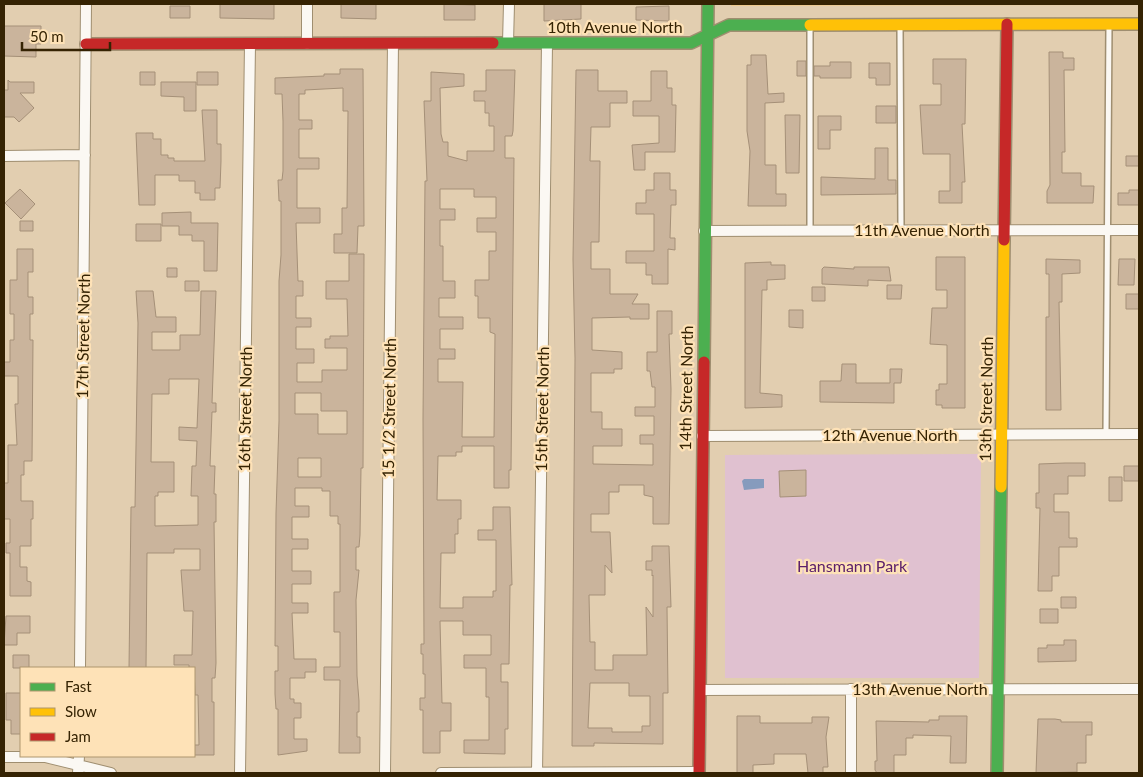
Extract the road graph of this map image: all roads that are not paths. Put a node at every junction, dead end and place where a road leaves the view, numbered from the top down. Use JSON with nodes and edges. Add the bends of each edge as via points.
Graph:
{"nodes":[{"id":1,"x":86,"y":4,"type":"edge"},
{"id":2,"x":307,"y":4,"type":"edge"},
{"id":3,"x":509,"y":4,"type":"edge"},
{"id":4,"x":708,"y":4,"type":"edge"},
{"id":5,"x":810,"y":24,"type":"junction"},
{"id":6,"x":900,"y":24,"type":"junction"},
{"id":7,"x":1007,"y":24,"type":"junction"},
{"id":8,"x":1109,"y":24,"type":"junction"},
{"id":9,"x":1139,"y":24,"type":"edge"},
{"id":10,"x":708,"y":34,"type":"junction"},
{"id":11,"x":86,"y":44,"type":"junction"},
{"id":12,"x":250,"y":44,"type":"junction"},
{"id":13,"x":307,"y":44,"type":"junction"},
{"id":14,"x":393,"y":44,"type":"junction"},
{"id":15,"x":508,"y":44,"type":"junction"},
{"id":16,"x":547,"y":44,"type":"junction"},
{"id":17,"x":4,"y":156,"type":"edge"},
{"id":18,"x":85,"y":156,"type":"junction"},
{"id":19,"x":901,"y":230,"type":"junction"},
{"id":20,"x":1005,"y":230,"type":"junction"},
{"id":21,"x":1108,"y":230,"type":"junction"},
{"id":22,"x":1139,"y":230,"type":"edge"},
{"id":23,"x":704,"y":231,"type":"junction"},
{"id":24,"x":810,"y":231,"type":"junction"},
{"id":25,"x":1002,"y":434,"type":"junction"},
{"id":26,"x":1106,"y":434,"type":"junction"},
{"id":27,"x":1139,"y":434,"type":"edge"},
{"id":28,"x":702,"y":436,"type":"junction"},
{"id":29,"x":80,"y":667,"type":"edge"},
{"id":30,"x":998,"y":688,"type":"junction"},
{"id":31,"x":851,"y":689,"type":"junction"},
{"id":32,"x":1139,"y":689,"type":"edge"},
{"id":33,"x":700,"y":690,"type":"junction"},
{"id":34,"x":4,"y":757,"type":"edge"},
{"id":35,"x":79,"y":764,"type":"edge"},
{"id":36,"x":111,"y":773,"type":"edge"},
{"id":37,"x":240,"y":773,"type":"edge"},
{"id":38,"x":385,"y":773,"type":"edge"},
{"id":39,"x":441,"y":773,"type":"edge"},
{"id":40,"x":500,"y":773,"type":"edge"},
{"id":41,"x":538,"y":773,"type":"edge"},
{"id":42,"x":699,"y":773,"type":"edge"},
{"id":43,"x":851,"y":773,"type":"edge"},
{"id":44,"x":997,"y":773,"type":"edge"}],
"edges":[{"from":1,"to":11,"type":"street","name":"17th Street North"},
{"from":2,"to":13,"type":"street"},
{"from":3,"to":15,"type":"street"},
{"from":4,"to":10,"type":"street","name":"14th Street North"},
{"from":5,"to":6,"type":"street","name":"10th Avenue North"},
{"from":5,"to":10,"type":"street","name":"10th Avenue North","via":[[729,25]]},
{"from":5,"to":24,"type":"lane"},
{"from":6,"to":7,"type":"street","name":"10th Avenue North"},
{"from":6,"to":19,"type":"lane"},
{"from":7,"to":8,"type":"street","name":"10th Avenue North"},
{"from":7,"to":20,"type":"street","name":"13th Street North"},
{"from":8,"to":9,"type":"street","name":"10th Avenue North"},
{"from":8,"to":21,"type":"lane"},
{"from":10,"to":16,"type":"street","name":"10th Avenue North","via":[[691,43]]},
{"from":10,"to":23,"type":"street","name":"14th Street North"},
{"from":11,"to":12,"type":"street","name":"10th Avenue North"},
{"from":11,"to":18,"type":"street","name":"17th Street North"},
{"from":12,"to":13,"type":"street","name":"10th Avenue North"},
{"from":12,"to":37,"type":"street","name":"16th Street North"},
{"from":13,"to":14,"type":"street","name":"10th Avenue North"},
{"from":14,"to":15,"type":"street","name":"10th Avenue North"},
{"from":14,"to":38,"type":"street","name":"15 1/2 Street North"},
{"from":15,"to":16,"type":"street","name":"10th Avenue North"},
{"from":16,"to":41,"type":"street","name":"15th Street North"},
{"from":17,"to":18,"type":"street"},
{"from":18,"to":29,"type":"street","name":"17th Street North"},
{"from":19,"to":20,"type":"street","name":"11th Avenue North"},
{"from":19,"to":24,"type":"street","name":"11th Avenue North"},
{"from":20,"to":21,"type":"street","name":"11th Avenue North"},
{"from":20,"to":25,"type":"street","name":"13th Street North"},
{"from":21,"to":22,"type":"street","name":"11th Avenue North"},
{"from":21,"to":26,"type":"lane"},
{"from":23,"to":24,"type":"street","name":"11th Avenue North"},
{"from":23,"to":28,"type":"street","name":"14th Street North"},
{"from":25,"to":26,"type":"street","name":"12th Avenue North"},
{"from":25,"to":28,"type":"street","name":"12th Avenue North"},
{"from":25,"to":30,"type":"street","name":"13th Street North"},
{"from":26,"to":27,"type":"street","name":"12th Avenue North"},
{"from":28,"to":33,"type":"street","name":"14th Street North"},
{"from":30,"to":31,"type":"street","name":"13th Avenue North"},
{"from":30,"to":32,"type":"street","name":"13th Avenue North"},
{"from":30,"to":44,"type":"street","name":"13th Street North"},
{"from":31,"to":33,"type":"street","name":"13th Avenue North"},
{"from":31,"to":43,"type":"street"},
{"from":33,"to":42,"type":"street","name":"14th Street North"},
{"from":34,"to":35,"type":"street","via":[[45,757]]},
{"from":35,"to":36,"type":"street"},
{"from":39,"to":40,"type":"street"},
{"from":40,"to":41,"type":"street"},
{"from":41,"to":42,"type":"street"}]}
